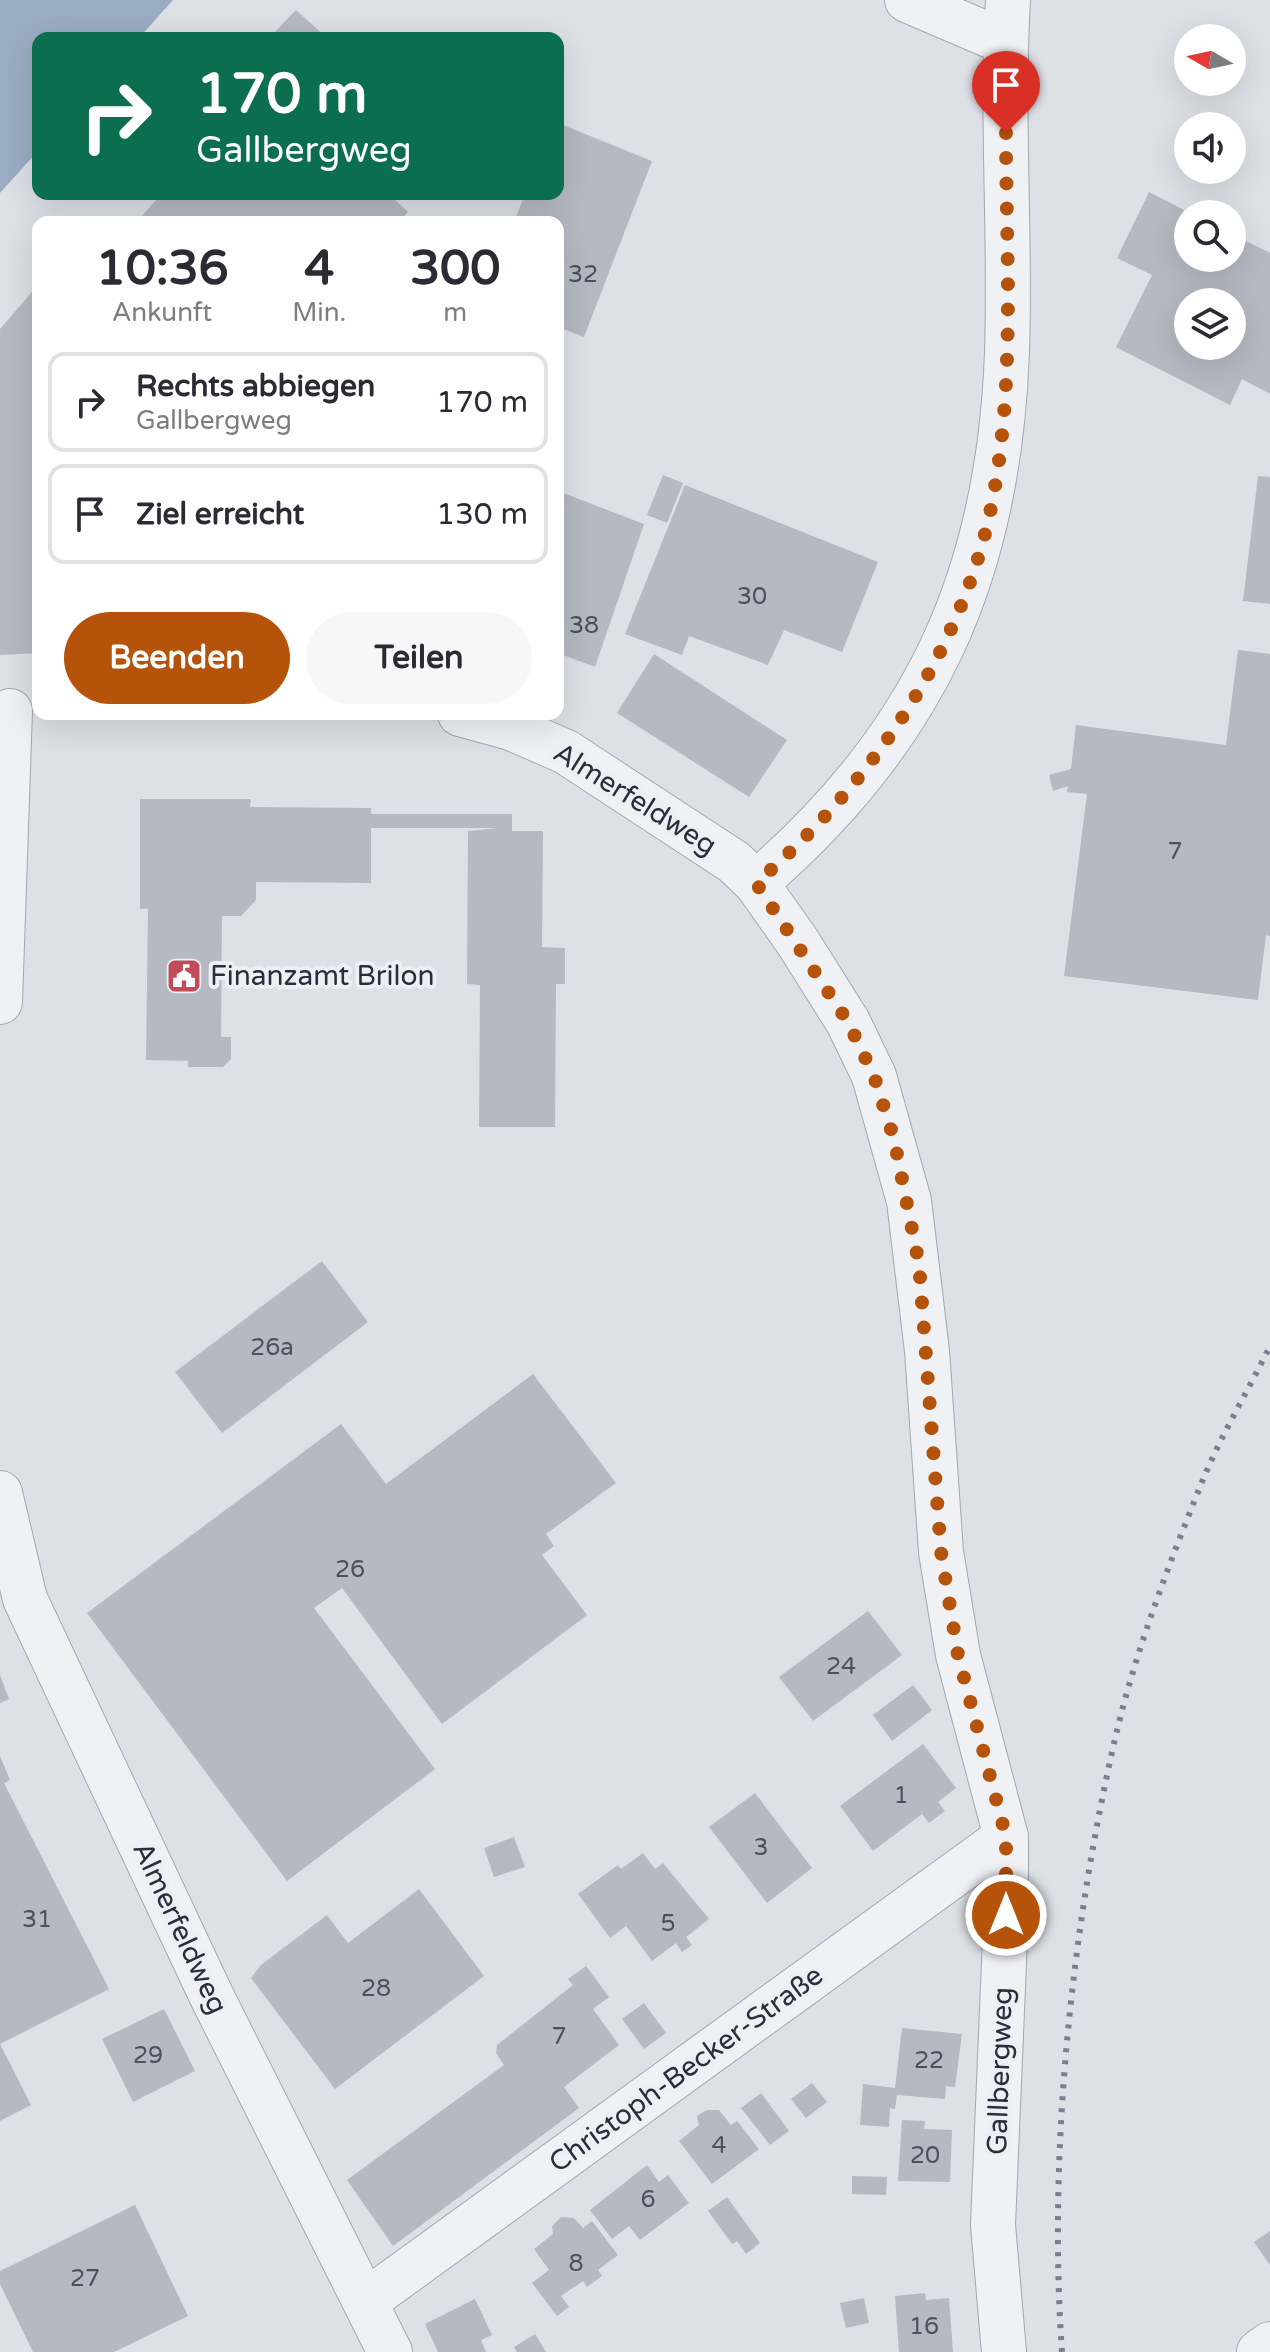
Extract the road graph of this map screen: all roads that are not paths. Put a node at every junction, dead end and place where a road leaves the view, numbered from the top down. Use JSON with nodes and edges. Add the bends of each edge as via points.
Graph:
{"nodes":[{"id":1,"x":907,"y":0,"type":"edge"},
{"id":2,"x":1007,"y":21,"type":"edge"},
{"id":3,"x":16,"y":711,"type":"edge"},
{"id":4,"x":482,"y":720,"type":"edge"},
{"id":5,"x":756,"y":883,"type":"junction"},
{"id":6,"x":0,"y":1002,"type":"edge"},
{"id":7,"x":0,"y":1493,"type":"edge"},
{"id":8,"x":1006,"y":1837,"type":"junction"},
{"id":9,"x":366,"y":2301,"type":"junction"},
{"id":10,"x":1270,"y":2344,"type":"edge"},
{"id":11,"x":390,"y":2352,"type":"edge"},
{"id":12,"x":1004,"y":2352,"type":"edge"},
{"id":13,"x":1259,"y":2352,"type":"edge"}],
"edges":[{"from":1,"to":2,"type":"street"},
{"from":2,"to":5,"type":"street","via":[[1007,353],[998,455],[982,544],[955,624],[912,703],[832,809]]},
{"from":3,"to":6,"type":"street"},
{"from":4,"to":5,"type":"street","name":"Almerfeldweg","via":[[566,752],[697,835]]},
{"from":5,"to":8,"type":"street","name":"Gallbergweg","via":[[848,1022],[874,1076],[894,1139],[919,1264],[941,1552],[958,1655]]},
{"from":7,"to":9,"type":"street","name":"Almerfeldweg","via":[[25,1599],[211,1995]]},
{"from":8,"to":9,"type":"street","name":"Christoph-Becker-Straße"},
{"from":8,"to":12,"type":"street","name":"Gallbergweg","via":[[993,2225]]},
{"from":9,"to":11,"type":"street","name":"Almerfeldweg"},
{"from":10,"to":13,"type":"street"}]}
